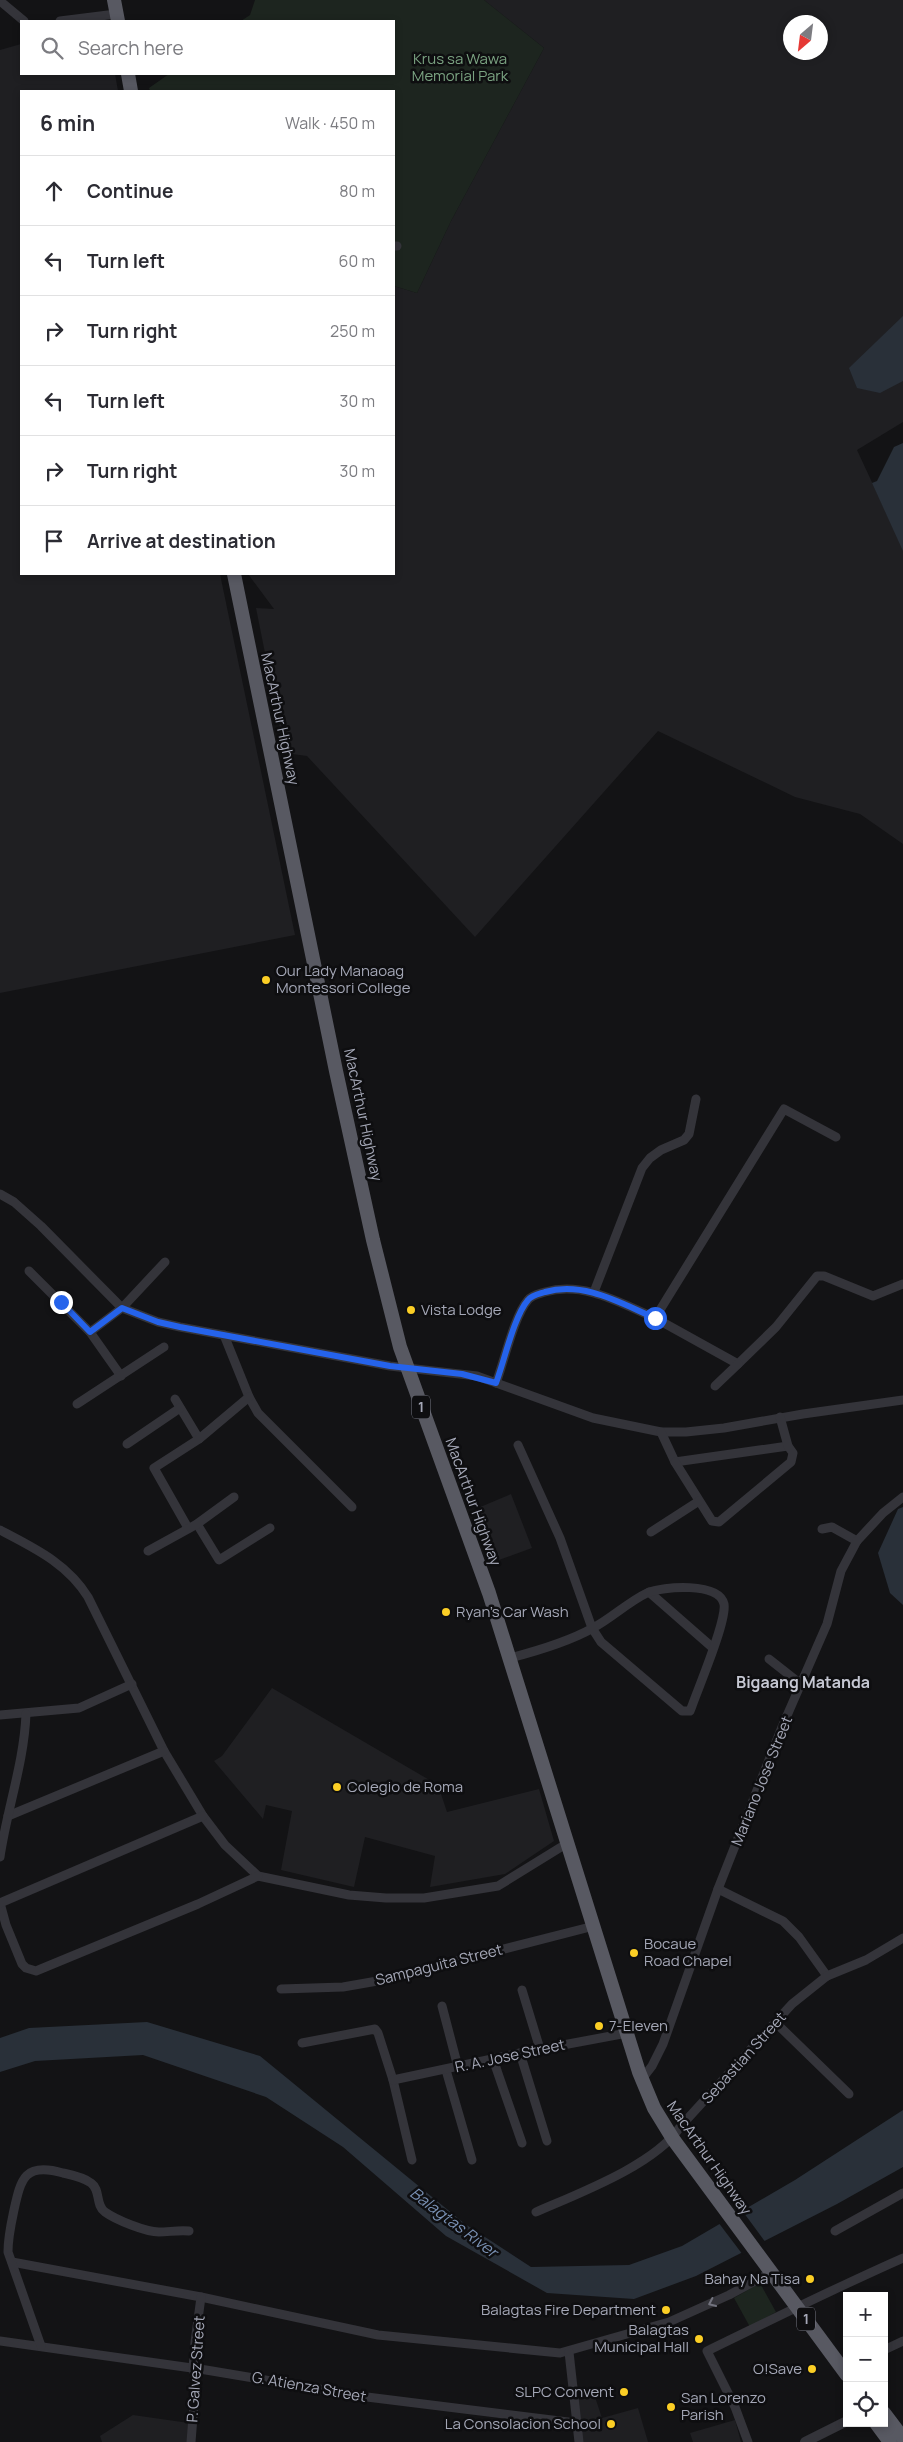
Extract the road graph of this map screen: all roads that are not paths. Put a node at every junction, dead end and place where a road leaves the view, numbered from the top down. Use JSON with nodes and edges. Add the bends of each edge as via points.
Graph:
{"nodes":[{"id":1,"x":0,"y":0,"type":"edge"},
{"id":2,"x":116,"y":12,"type":"edge"},
{"id":3,"x":23,"y":20,"type":"edge"},
{"id":4,"x":66,"y":20,"type":"edge"},
{"id":5,"x":128,"y":75,"type":"edge"},
{"id":6,"x":131,"y":90,"type":"edge"},
{"id":7,"x":234,"y":575,"type":"edge"},
{"id":8,"x":696,"y":1099,"type":"dead end"},
{"id":9,"x":836,"y":1136,"type":"dead end"},
{"id":10,"x":0,"y":1194,"type":"edge"},
{"id":11,"x":165,"y":1262,"type":"dead end"},
{"id":12,"x":29,"y":1271,"type":"dead end"},
{"id":13,"x":903,"y":1284,"type":"edge"},
{"id":14,"x":594,"y":1292,"type":"junction"},
{"id":15,"x":122,"y":1308,"type":"junction"},
{"id":16,"x":655,"y":1318,"type":"junction"},
{"id":17,"x":90,"y":1332,"type":"junction"},
{"id":18,"x":224,"y":1335,"type":"junction"},
{"id":19,"x":164,"y":1347,"type":"dead end"},
{"id":20,"x":738,"y":1364,"type":"junction"},
{"id":21,"x":407,"y":1369,"type":"junction"},
{"id":22,"x":121,"y":1376,"type":"junction"},
{"id":23,"x":496,"y":1383,"type":"junction"},
{"id":24,"x":715,"y":1386,"type":"dead end"},
{"id":25,"x":249,"y":1397,"type":"junction"},
{"id":26,"x":175,"y":1399,"type":"dead end"},
{"id":27,"x":903,"y":1400,"type":"edge"},
{"id":28,"x":77,"y":1404,"type":"dead end"},
{"id":29,"x":180,"y":1408,"type":"junction"},
{"id":30,"x":780,"y":1417,"type":"junction"},
{"id":31,"x":661,"y":1432,"type":"junction"},
{"id":32,"x":199,"y":1439,"type":"junction"},
{"id":33,"x":128,"y":1444,"type":"dead end"},
{"id":34,"x":518,"y":1446,"type":"dead end"},
{"id":35,"x":788,"y":1446,"type":"junction"},
{"id":36,"x":675,"y":1462,"type":"junction"},
{"id":37,"x":234,"y":1497,"type":"dead end"},
{"id":38,"x":903,"y":1498,"type":"edge"},
{"id":39,"x":699,"y":1501,"type":"junction"},
{"id":40,"x":352,"y":1507,"type":"dead end"},
{"id":41,"x":197,"y":1524,"type":"junction"},
{"id":42,"x":188,"y":1528,"type":"junction"},
{"id":43,"x":270,"y":1528,"type":"dead end"},
{"id":44,"x":822,"y":1529,"type":"dead end"},
{"id":45,"x":0,"y":1530,"type":"edge"},
{"id":46,"x":651,"y":1532,"type":"dead end"},
{"id":47,"x":857,"y":1541,"type":"junction"},
{"id":48,"x":148,"y":1551,"type":"dead end"},
{"id":49,"x":649,"y":1592,"type":"junction"},
{"id":50,"x":592,"y":1628,"type":"junction"},
{"id":51,"x":713,"y":1648,"type":"junction"},
{"id":52,"x":510,"y":1658,"type":"junction"},
{"id":53,"x":769,"y":1659,"type":"dead end"},
{"id":54,"x":132,"y":1684,"type":"junction"},
{"id":55,"x":802,"y":1684,"type":"junction"},
{"id":56,"x":26,"y":1714,"type":"junction"},
{"id":57,"x":0,"y":1715,"type":"edge"},
{"id":58,"x":164,"y":1751,"type":"junction"},
{"id":59,"x":8,"y":1816,"type":"junction"},
{"id":60,"x":203,"y":1816,"type":"junction"},
{"id":61,"x":2,"y":1830,"type":"edge"},
{"id":62,"x":566,"y":1844,"type":"junction"},
{"id":63,"x":0,"y":1857,"type":"edge"},
{"id":64,"x":258,"y":1876,"type":"junction"},
{"id":65,"x":718,"y":1889,"type":"junction"},
{"id":66,"x":0,"y":1903,"type":"edge"},
{"id":67,"x":594,"y":1926,"type":"junction"},
{"id":68,"x":903,"y":1938,"type":"edge"},
{"id":69,"x":827,"y":1976,"type":"junction"},
{"id":70,"x":281,"y":1989,"type":"dead end"},
{"id":71,"x":522,"y":1990,"type":"dead end"},
{"id":72,"x":442,"y":2006,"type":"dead end"},
{"id":73,"x":777,"y":2024,"type":"junction"},
{"id":74,"x":627,"y":2034,"type":"junction"},
{"id":75,"x":302,"y":2043,"type":"dead end"},
{"id":76,"x":540,"y":2049,"type":"junction"},
{"id":77,"x":520,"y":2053,"type":"junction"},
{"id":78,"x":493,"y":2059,"type":"junction"},
{"id":79,"x":458,"y":2067,"type":"junction"},
{"id":80,"x":446,"y":2070,"type":"junction"},
{"id":81,"x":642,"y":2079,"type":"junction"},
{"id":82,"x":393,"y":2080,"type":"junction"},
{"id":83,"x":849,"y":2094,"type":"dead end"},
{"id":84,"x":672,"y":2139,"type":"junction"},
{"id":85,"x":547,"y":2141,"type":"dead end"},
{"id":86,"x":522,"y":2143,"type":"dead end"},
{"id":87,"x":412,"y":2160,"type":"dead end"},
{"id":88,"x":472,"y":2160,"type":"dead end"},
{"id":89,"x":903,"y":2193,"type":"edge"},
{"id":90,"x":536,"y":2212,"type":"dead end"},
{"id":91,"x":189,"y":2231,"type":"dead end"},
{"id":92,"x":836,"y":2231,"type":"dead end"},
{"id":93,"x":903,"y":2258,"type":"edge"},
{"id":94,"x":12,"y":2262,"type":"junction"},
{"id":95,"x":767,"y":2268,"type":"junction"},
{"id":96,"x":201,"y":2297,"type":"junction"},
{"id":97,"x":798,"y":2309,"type":"junction"},
{"id":98,"x":0,"y":2341,"type":"edge"},
{"id":99,"x":903,"y":2341,"type":"edge"},
{"id":100,"x":41,"y":2346,"type":"junction"},
{"id":101,"x":888,"y":2348,"type":"edge"},
{"id":102,"x":569,"y":2352,"type":"junction"},
{"id":103,"x":193,"y":2368,"type":"junction"},
{"id":104,"x":843,"y":2370,"type":"edge"},
{"id":105,"x":888,"y":2418,"type":"edge"},
{"id":106,"x":576,"y":2423,"type":"junction"},
{"id":107,"x":843,"y":2424,"type":"edge"},
{"id":108,"x":879,"y":2427,"type":"edge"},
{"id":109,"x":903,"y":2438,"type":"edge"},
{"id":110,"x":191,"y":2442,"type":"edge"},
{"id":111,"x":580,"y":2442,"type":"edge"},
{"id":112,"x":748,"y":2442,"type":"edge"},
{"id":113,"x":806,"y":2442,"type":"edge"},
{"id":114,"x":890,"y":2442,"type":"edge"}],
"edges":[{"from":1,"to":3,"type":"street"},
{"from":2,"to":4,"type":"street"},
{"from":5,"to":6,"type":"highway"},
{"from":7,"to":21,"type":"highway","name":"MacArthur Highway","number":"1","via":[[336,1071],[391,1313]]},
{"from":8,"to":14,"type":"street","via":[[689,1134],[684,1140],[661,1150],[642,1168]]},
{"from":9,"to":16,"type":"street","via":[[784,1109]]},
{"from":10,"to":15,"type":"street","via":[[41,1226]]},
{"from":11,"to":15,"type":"street"},
{"from":12,"to":17,"type":"street"},
{"from":13,"to":20,"type":"street","via":[[873,1296],[817,1276],[776,1327]]},
{"from":14,"to":16,"type":"street"},
{"from":14,"to":23,"type":"street","via":[[562,1288],[534,1295],[528,1300],[516,1324]]},
{"from":15,"to":17,"type":"street"},
{"from":15,"to":18,"type":"street","via":[[158,1322]]},
{"from":16,"to":20,"type":"street"},
{"from":17,"to":22,"type":"street"},
{"from":18,"to":21,"type":"street"},
{"from":18,"to":25,"type":"street"},
{"from":19,"to":22,"type":"street"},
{"from":20,"to":24,"type":"street"},
{"from":21,"to":23,"type":"street","via":[[462,1374]]},
{"from":21,"to":52,"type":"highway","name":"MacArthur Highway","number":"1"},
{"from":22,"to":28,"type":"street"},
{"from":23,"to":31,"type":"street","via":[[593,1418]]},
{"from":25,"to":32,"type":"street"},
{"from":25,"to":40,"type":"street","via":[[269,1426]]},
{"from":26,"to":29,"type":"street"},
{"from":27,"to":30,"type":"street"},
{"from":29,"to":32,"type":"street"},
{"from":29,"to":33,"type":"street"},
{"from":30,"to":31,"type":"street","via":[[724,1428]]},
{"from":30,"to":35,"type":"street"},
{"from":31,"to":36,"type":"street"},
{"from":32,"to":42,"type":"street","via":[[154,1468]]},
{"from":34,"to":50,"type":"street","via":[[570,1562]]},
{"from":35,"to":36,"type":"street"},
{"from":35,"to":39,"type":"street","via":[[793,1453],[791,1462],[719,1522],[712,1521]]},
{"from":36,"to":39,"type":"street"},
{"from":37,"to":41,"type":"street"},
{"from":38,"to":47,"type":"street","name":"Mariano Jose Street","via":[[883,1513]]},
{"from":39,"to":46,"type":"street"},
{"from":41,"to":42,"type":"street"},
{"from":41,"to":43,"type":"street","via":[[219,1560]]},
{"from":42,"to":48,"type":"street"},
{"from":44,"to":47,"type":"street","via":[[832,1526]]},
{"from":45,"to":54,"type":"street","via":[[35,1549],[78,1580]]},
{"from":47,"to":55,"type":"street","name":"Mariano Jose Street","via":[[841,1571],[826,1624]]},
{"from":49,"to":50,"type":"street"},
{"from":49,"to":51,"type":"street"},
{"from":49,"to":51,"type":"street","via":[[695,1588],[717,1593],[724,1604]]},
{"from":50,"to":51,"type":"street","via":[[601,1642],[678,1709],[686,1712],[690,1711]]},
{"from":50,"to":52,"type":"street"},
{"from":52,"to":62,"type":"highway","name":"MacArthur Highway","number":"1"},
{"from":53,"to":55,"type":"street"},
{"from":54,"to":56,"type":"street","via":[[80,1708]]},
{"from":54,"to":58,"type":"street"},
{"from":55,"to":65,"type":"street","name":"Mariano Jose Street"},
{"from":56,"to":57,"type":"street"},
{"from":56,"to":59,"type":"street","via":[[25,1742]]},
{"from":58,"to":59,"type":"street"},
{"from":58,"to":60,"type":"street"},
{"from":59,"to":61,"type":"street"},
{"from":60,"to":64,"type":"street","via":[[225,1845]]},
{"from":60,"to":66,"type":"street"},
{"from":61,"to":63,"type":"street"},
{"from":62,"to":64,"type":"street","via":[[498,1886],[424,1898],[350,1895]]},
{"from":62,"to":67,"type":"highway","name":"MacArthur Highway","number":"1"},
{"from":64,"to":66,"type":"street","via":[[36,1971],[22,1964]]},
{"from":65,"to":69,"type":"street","via":[[784,1921]]},
{"from":65,"to":81,"type":"street","name":"Mariano Jose Street","via":[[663,2044]]},
{"from":67,"to":70,"type":"street","name":"Sampaguita Street","via":[[383,1980],[343,1987]]},
{"from":67,"to":74,"type":"highway","name":"MacArthur Highway","number":"1"},
{"from":68,"to":69,"type":"street","name":"Sebastian Street","via":[[866,1960]]},
{"from":69,"to":73,"type":"street","name":"Sebastian Street","via":[[792,2004]]},
{"from":71,"to":76,"type":"street"},
{"from":72,"to":79,"type":"street"},
{"from":73,"to":83,"type":"street"},
{"from":73,"to":84,"type":"street","name":"Sebastian Street"},
{"from":74,"to":76,"type":"street","name":"R. A. Jose Street"},
{"from":74,"to":81,"type":"highway","name":"MacArthur Highway","number":"1"},
{"from":75,"to":82,"type":"street","via":[[375,2029]]},
{"from":76,"to":77,"type":"street","name":"R. A. Jose Street"},
{"from":77,"to":78,"type":"street","name":"R. A. Jose Street"},
{"from":77,"to":85,"type":"street"},
{"from":78,"to":79,"type":"street","name":"R. A. Jose Street"},
{"from":78,"to":86,"type":"street"},
{"from":79,"to":80,"type":"street","name":"R. A. Jose Street"},
{"from":80,"to":82,"type":"street","name":"R. A. Jose Street"},
{"from":80,"to":88,"type":"street"},
{"from":81,"to":84,"type":"highway","name":"MacArthur Highway","number":"1"},
{"from":82,"to":87,"type":"street"},
{"from":84,"to":90,"type":"street","name":"Sebastian Street","via":[[654,2154],[591,2188]]},
{"from":84,"to":95,"type":"highway","name":"MacArthur Highway","number":"1"},
{"from":89,"to":92,"type":"street"},
{"from":91,"to":94,"type":"street","via":[[158,2232],[121,2220],[100,2207],[93,2184],[41,2168],[29,2172],[20,2183],[8,2241]]},
{"from":93,"to":97,"type":"street","via":[[816,2296]]},
{"from":94,"to":96,"type":"street"},
{"from":94,"to":100,"type":"street"},
{"from":95,"to":97,"type":"highway","name":"MacArthur Highway","number":"1"},
{"from":95,"to":102,"type":"street","one_way":true,"via":[[728,2295],[669,2322]]},
{"from":96,"to":102,"type":"street","via":[[386,2336]]},
{"from":96,"to":103,"type":"street","name":"P. Galvez Street"},
{"from":97,"to":104,"type":"highway","name":"MacArthur Highway","number":"1"},
{"from":97,"to":112,"type":"street","via":[[707,2351],[735,2407]]},
{"from":98,"to":100,"type":"street","name":"G. Atienza Street"},
{"from":99,"to":101,"type":"street"},
{"from":100,"to":103,"type":"street","name":"G. Atienza Street"},
{"from":102,"to":106,"type":"street"},
{"from":103,"to":106,"type":"street","name":"G. Atienza Street","via":[[367,2397]]},
{"from":103,"to":110,"type":"street","name":"P. Galvez Street"},
{"from":105,"to":109,"type":"highway"},
{"from":106,"to":111,"type":"street"},
{"from":107,"to":113,"type":"street"},
{"from":108,"to":114,"type":"highway"}]}
